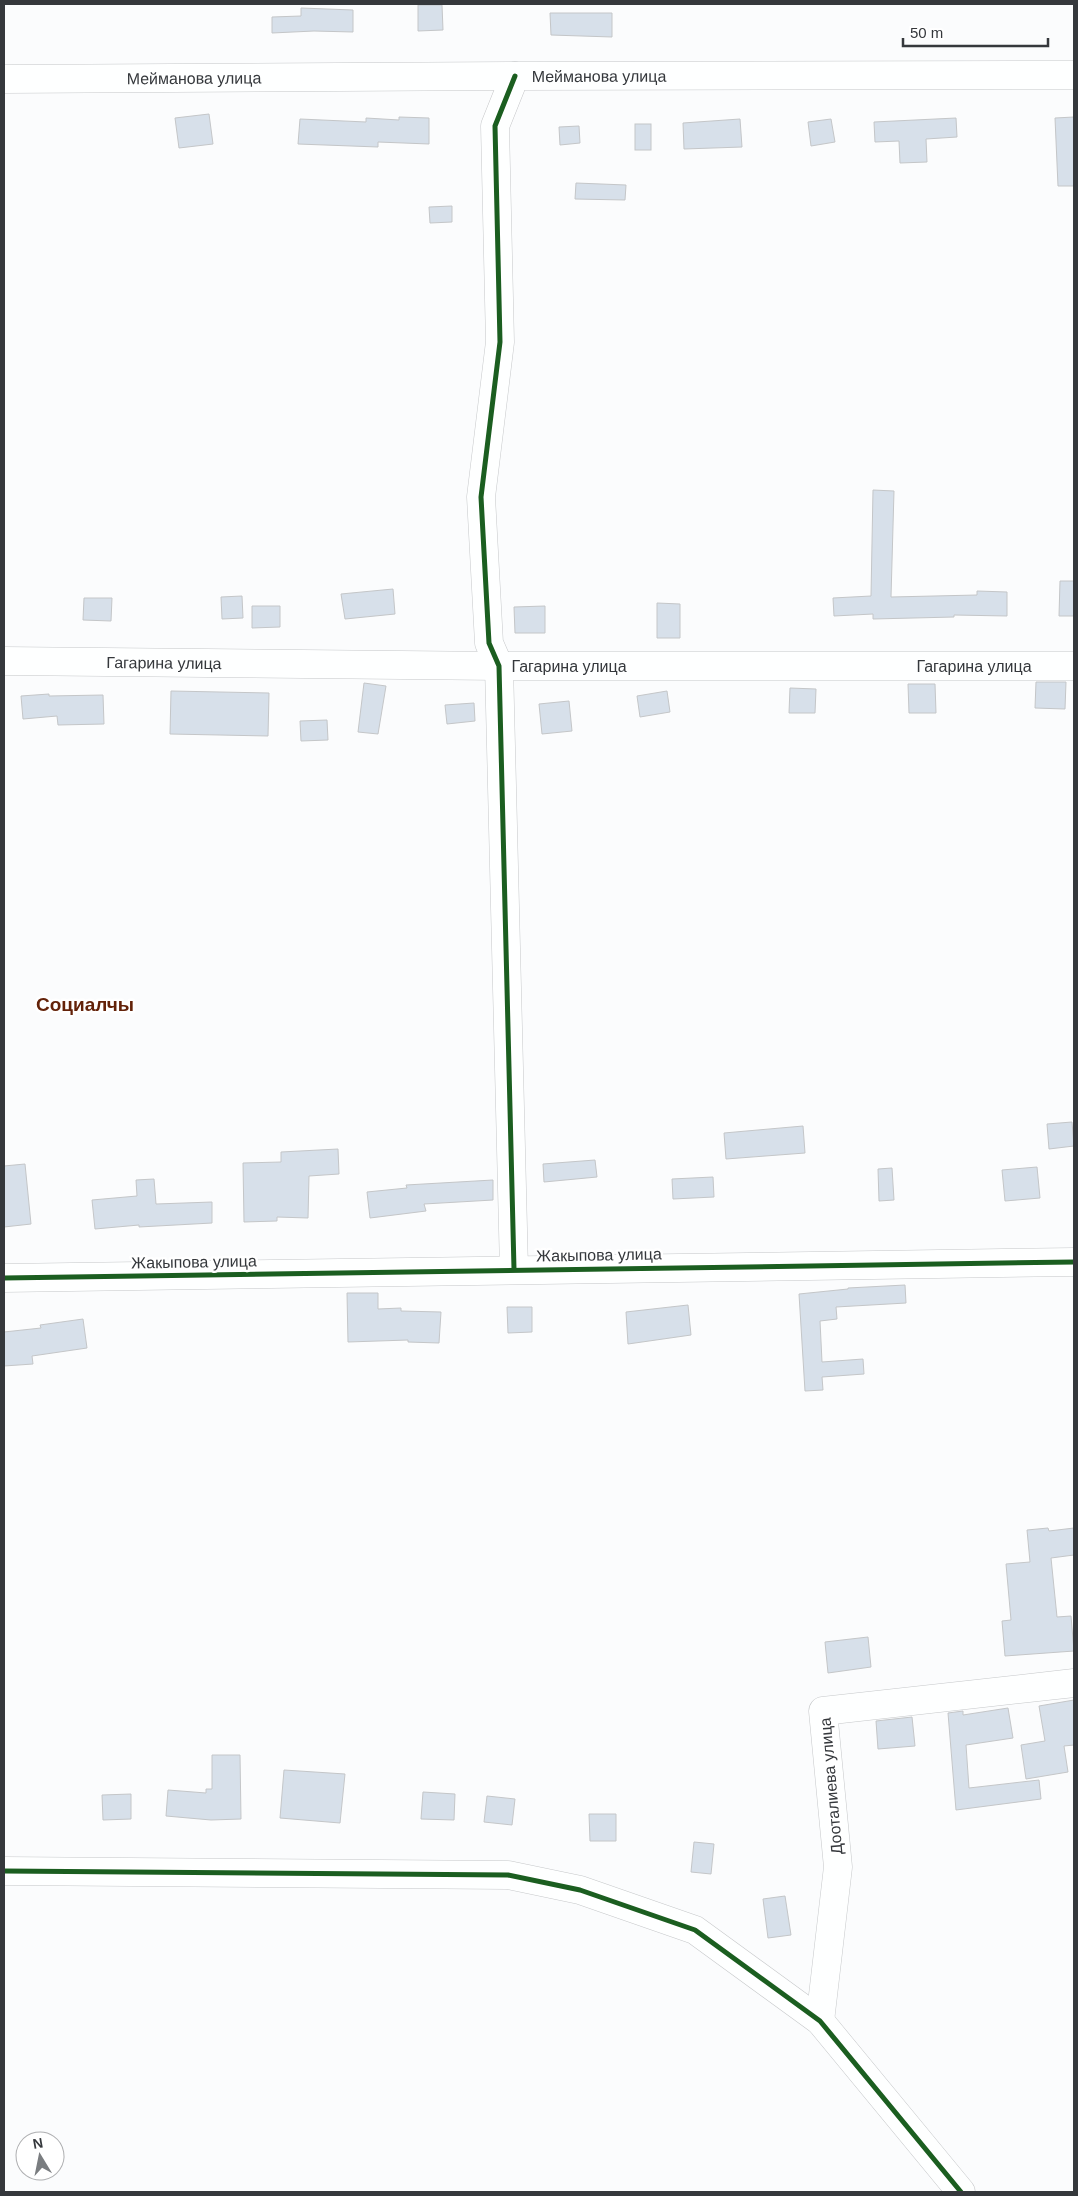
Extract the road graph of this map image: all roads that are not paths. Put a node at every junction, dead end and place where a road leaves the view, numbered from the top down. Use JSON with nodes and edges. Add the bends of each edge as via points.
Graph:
{"nodes":[{"id":1,"x":1074,"y":75,"type":"edge"},
{"id":2,"x":515,"y":76,"type":"junction"},
{"id":3,"x":4,"y":79,"type":"edge"},
{"id":4,"x":4,"y":661,"type":"edge"},
{"id":5,"x":499,"y":666,"type":"junction"},
{"id":6,"x":1074,"y":666,"type":"edge"},
{"id":7,"x":1074,"y":1262,"type":"edge"},
{"id":8,"x":514,"y":1269,"type":"junction"},
{"id":9,"x":4,"y":1278,"type":"edge"},
{"id":10,"x":1074,"y":1683,"type":"edge"},
{"id":11,"x":4,"y":1871,"type":"edge"},
{"id":12,"x":820,"y":2021,"type":"junction"},
{"id":13,"x":961,"y":2192,"type":"edge"}],
"edges":[{"from":1,"to":2,"type":"street","name":"Мейманова улица"},
{"from":2,"to":3,"type":"street","name":"Мейманова улица"},
{"from":2,"to":5,"type":"street","via":[[495,126],[500,342],[481,497],[489,642]]},
{"from":4,"to":5,"type":"street","name":"Гагарина улица"},
{"from":5,"to":6,"type":"street","name":"Гагарина улица"},
{"from":5,"to":8,"type":"street"},
{"from":7,"to":8,"type":"street","name":"Жакыпова улица"},
{"from":8,"to":9,"type":"street","name":"Жакыпова улица"},
{"from":10,"to":12,"type":"street","name":"Дооталиева улица","via":[[823,1711],[838,1867]]},
{"from":11,"to":12,"type":"street","via":[[508,1875],[580,1890],[695,1930]]},
{"from":12,"to":13,"type":"street"}]}
